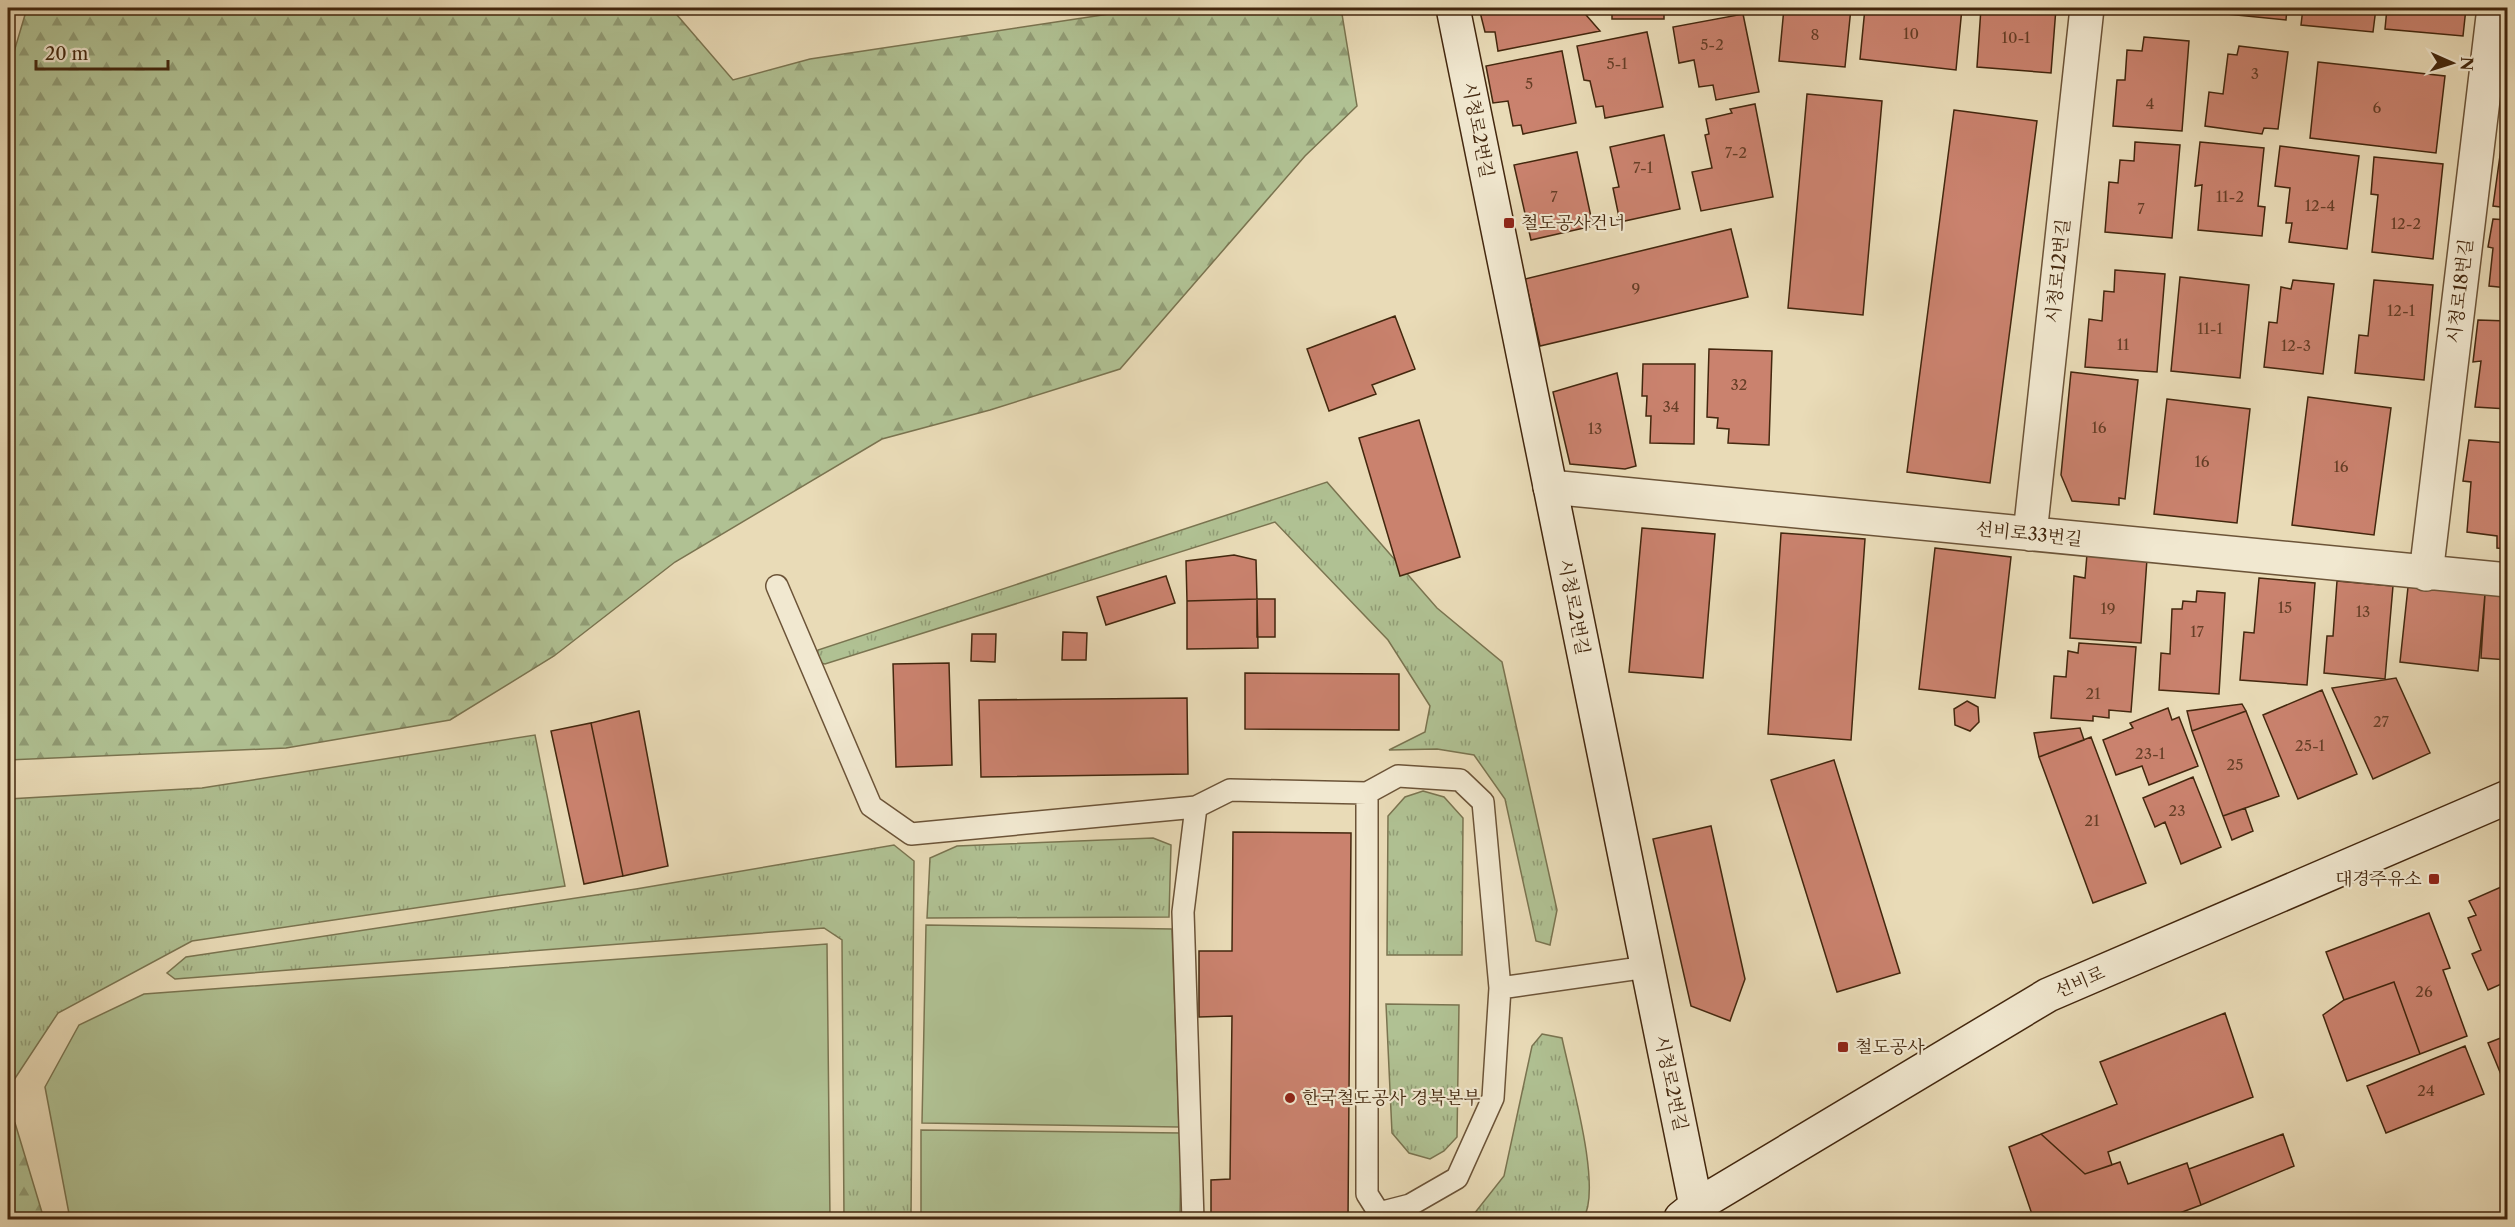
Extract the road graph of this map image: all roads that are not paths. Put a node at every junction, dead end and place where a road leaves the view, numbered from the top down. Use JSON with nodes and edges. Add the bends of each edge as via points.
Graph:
{"nodes":[{"id":1,"x":1453,"y":8,"type":"edge"},
{"id":2,"x":2087,"y":8,"type":"edge"},
{"id":3,"x":2494,"y":8,"type":"edge"},
{"id":4,"x":1550,"y":487,"type":"junction"},
{"id":5,"x":2030,"y":534,"type":"junction"},
{"id":6,"x":2426,"y":574,"type":"junction"},
{"id":7,"x":2508,"y":580,"type":"edge"},
{"id":8,"x":777,"y":586,"type":"dead end"},
{"id":9,"x":1367,"y":793,"type":"junction"},
{"id":10,"x":2508,"y":796,"type":"edge"},
{"id":11,"x":1196,"y":807,"type":"junction"},
{"id":12,"x":1647,"y":967,"type":"junction"},
{"id":13,"x":1500,"y":988,"type":"junction"},
{"id":14,"x":1688,"y":1213,"type":"edge"},
{"id":15,"x":1379,"y":1216,"type":"edge"},
{"id":16,"x":1193,"y":1220,"type":"edge"}],
"edges":[{"from":1,"to":4,"type":"main road","name":"시청로2번길"},
{"from":2,"to":5,"type":"main road","name":"시청로12번길"},
{"from":3,"to":6,"type":"main road","name":"시청로18번길"},
{"from":4,"to":5,"type":"main road","name":"선비로33번길"},
{"from":4,"to":12,"type":"main road","name":"시청로2번길"},
{"from":5,"to":6,"type":"main road","name":"선비로33번길"},
{"from":6,"to":7,"type":"main road","name":"선비로33번길"},
{"from":8,"to":11,"type":"lane","via":[[872,806],[911,834]]},
{"from":9,"to":11,"type":"lane","via":[[1230,790]]},
{"from":9,"to":13,"type":"lane","via":[[1398,776],[1460,780],[1483,801]]},
{"from":9,"to":15,"type":"lane","via":[[1367,1194]]},
{"from":10,"to":14,"type":"main road","name":"선비로","via":[[2048,995]]},
{"from":11,"to":16,"type":"lane","via":[[1183,912]]},
{"from":12,"to":13,"type":"lane"},
{"from":12,"to":14,"type":"main road","name":"시청로2번길"},
{"from":13,"to":15,"type":"lane","via":[[1493,1098],[1457,1178],[1410,1205]]}]}
